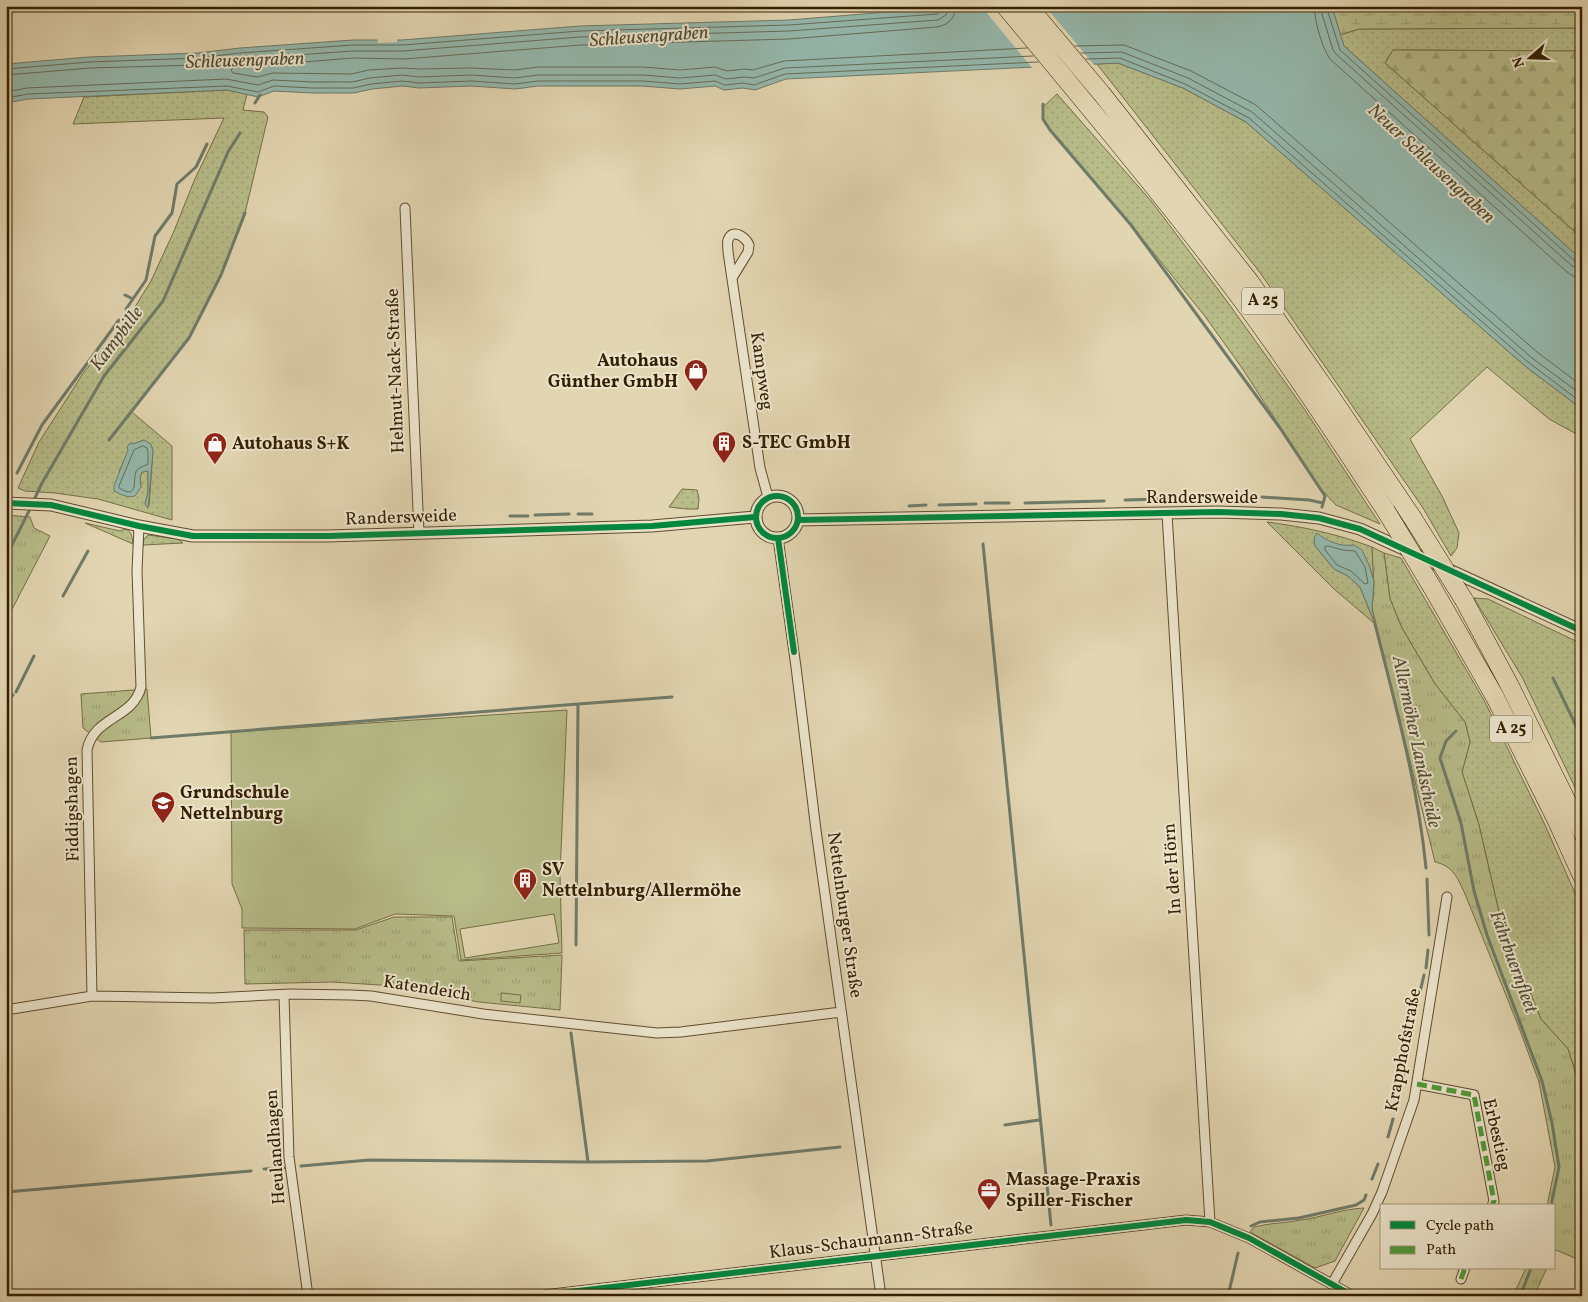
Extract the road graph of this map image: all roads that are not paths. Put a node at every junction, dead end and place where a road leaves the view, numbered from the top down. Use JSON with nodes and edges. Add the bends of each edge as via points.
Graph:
{"nodes":[{"id":1,"x":1005,"y":6,"type":"edge"},
{"id":2,"x":1028,"y":6,"type":"edge"},
{"id":3,"x":405,"y":208,"type":"dead end"},
{"id":4,"x":732,"y":278,"type":"dead end"},
{"id":5,"x":768,"y":497,"type":"junction"},
{"id":6,"x":6,"y":503,"type":"edge"},
{"id":7,"x":1167,"y":514,"type":"junction"},
{"id":8,"x":755,"y":517,"type":"junction"},
{"id":9,"x":798,"y":520,"type":"junction"},
{"id":10,"x":138,"y":526,"type":"junction"},
{"id":11,"x":419,"y":533,"type":"junction"},
{"id":12,"x":778,"y":538,"type":"junction"},
{"id":13,"x":1582,"y":631,"type":"edge"},
{"id":14,"x":1582,"y":832,"type":"edge"},
{"id":15,"x":1582,"y":876,"type":"edge"},
{"id":16,"x":1447,"y":897,"type":"dead end"},
{"id":17,"x":284,"y":995,"type":"junction"},
{"id":18,"x":92,"y":996,"type":"junction"},
{"id":19,"x":6,"y":1010,"type":"edge"},
{"id":20,"x":841,"y":1012,"type":"junction"},
{"id":21,"x":1418,"y":1084,"type":"junction"},
{"id":22,"x":1493,"y":1204,"type":"edge"},
{"id":23,"x":1210,"y":1222,"type":"junction"},
{"id":24,"x":876,"y":1255,"type":"junction"},
{"id":25,"x":1464,"y":1270,"type":"edge"},
{"id":26,"x":1461,"y":1279,"type":"dead end"},
{"id":27,"x":1332,"y":1284,"type":"junction"},
{"id":28,"x":308,"y":1296,"type":"edge"},
{"id":29,"x":535,"y":1296,"type":"edge"},
{"id":30,"x":881,"y":1296,"type":"edge"},
{"id":31,"x":1353,"y":1296,"type":"edge"}],
"edges":[{"from":1,"to":15,"type":"highway","number":"A 25","bridge":true,"via":[[1236,292],[1315,403],[1386,511],[1495,697]]},
{"from":2,"to":14,"type":"highway","number":"A 25","bridge":true,"via":[[1102,94],[1250,282],[1412,517],[1464,600]]},
{"from":3,"to":11,"type":"street","name":"Helmut-Nack-Straße"},
{"from":4,"to":5,"type":"street","name":"Kampweg","via":[[760,468]]},
{"from":5,"to":8,"type":"street","via":[[760,504]]},
{"from":5,"to":9,"type":"street","via":[[785,497],[798,513]]},
{"from":6,"to":10,"type":"street","name":"Randersweide","via":[[51,505]]},
{"from":7,"to":9,"type":"street","name":"Randersweide"},
{"from":7,"to":13,"type":"street","name":"Randersweide","via":[[1253,512],[1342,523]]},
{"from":7,"to":23,"type":"street","name":"In der Hörn"},
{"from":8,"to":11,"type":"street","name":"Randersweide","via":[[652,526]]},
{"from":8,"to":12,"type":"street","via":[[756,524],[765,535]]},
{"from":9,"to":12,"type":"street","via":[[791,533]]},
{"from":10,"to":11,"type":"street","name":"Randersweide","via":[[193,536]]},
{"from":10,"to":18,"type":"street","name":"Fiddigshagen","via":[[141,687],[130,706],[92,735],[87,750]]},
{"from":12,"to":20,"type":"street","name":"Nettelnburger Straße"},
{"from":16,"to":21,"type":"street","name":"Krapphofstraße"},
{"from":17,"to":18,"type":"street","name":"Katendeich"},
{"from":17,"to":20,"type":"street","name":"Katendeich","via":[[371,996],[468,1012],[657,1033]]},
{"from":17,"to":28,"type":"street","name":"Heulandhagen","via":[[289,1157]]},
{"from":18,"to":19,"type":"street","name":"Katendeich"},
{"from":20,"to":24,"type":"street","name":"Nettelnburger Straße"},
{"from":21,"to":22,"type":"street","name":"Erbestieg","via":[[1474,1095]]},
{"from":21,"to":27,"type":"street","name":"Krapphofstraße","via":[[1382,1192]]},
{"from":23,"to":24,"type":"street","name":"Klaus-Schaumann-Straße","via":[[1186,1220]]},
{"from":23,"to":27,"type":"street","name":"Klaus-Schaumann-Straße","via":[[1249,1238]]},
{"from":24,"to":29,"type":"street","name":"Klaus-Schaumann-Straße"},
{"from":24,"to":30,"type":"street","name":"Nettelnburger Straße"},
{"from":25,"to":26,"type":"street"},
{"from":27,"to":31,"type":"street","name":"Klaus-Schaumann-Straße"}]}
